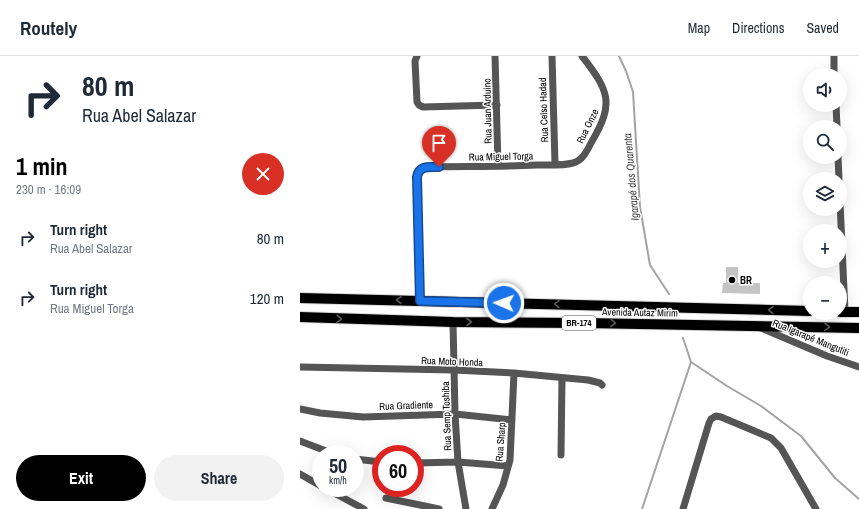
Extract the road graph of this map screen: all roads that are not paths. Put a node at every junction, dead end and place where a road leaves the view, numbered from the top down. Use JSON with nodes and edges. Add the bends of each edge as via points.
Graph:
{"nodes":[{"id":1,"x":417,"y":56,"type":"edge"},
{"id":2,"x":495,"y":56,"type":"edge"},
{"id":3,"x":552,"y":56,"type":"edge"},
{"id":4,"x":582,"y":56,"type":"edge"},
{"id":5,"x":834,"y":56,"type":"edge"},
{"id":6,"x":834,"y":68,"type":"edge"},
{"id":7,"x":497,"y":105,"type":"junction"},
{"id":8,"x":555,"y":164,"type":"junction"},
{"id":9,"x":498,"y":166,"type":"junction"},
{"id":10,"x":840,"y":216,"type":"edge"},
{"id":11,"x":842,"y":276,"type":"edge"},
{"id":12,"x":300,"y":298,"type":"edge"},
{"id":13,"x":420,"y":301,"type":"junction"},
{"id":14,"x":584,"y":305,"type":"junction"},
{"id":15,"x":803,"y":311,"type":"edge"},
{"id":16,"x":847,"y":312,"type":"edge"},
{"id":17,"x":859,"y":312,"type":"edge"},
{"id":18,"x":300,"y":318,"type":"edge"},
{"id":19,"x":453,"y":322,"type":"junction"},
{"id":20,"x":584,"y":322,"type":"junction"},
{"id":21,"x":756,"y":326,"type":"junction"},
{"id":22,"x":859,"y":328,"type":"edge"},
{"id":23,"x":859,"y":367,"type":"edge"},
{"id":24,"x":300,"y":368,"type":"edge"},
{"id":25,"x":454,"y":370,"type":"junction"},
{"id":26,"x":514,"y":373,"type":"junction"},
{"id":27,"x":562,"y":378,"type":"junction"},
{"id":28,"x":602,"y":385,"type":"dead end"},
{"id":29,"x":300,"y":409,"type":"edge"},
{"id":30,"x":455,"y":414,"type":"junction"},
{"id":31,"x":512,"y":420,"type":"junction"},
{"id":32,"x":300,"y":441,"type":"edge"},
{"id":33,"x":312,"y":446,"type":"edge"},
{"id":34,"x":562,"y":455,"type":"dead end"},
{"id":35,"x":458,"y":462,"type":"junction"},
{"id":36,"x":424,"y":463,"type":"edge"},
{"id":37,"x":508,"y":466,"type":"junction"},
{"id":38,"x":300,"y":474,"type":"edge"},
{"id":39,"x":312,"y":481,"type":"edge"},
{"id":40,"x":342,"y":497,"type":"edge"},
{"id":41,"x":386,"y":498,"type":"dead end"},
{"id":42,"x":364,"y":509,"type":"edge"},
{"id":43,"x":439,"y":509,"type":"edge"},
{"id":44,"x":466,"y":509,"type":"edge"},
{"id":45,"x":492,"y":509,"type":"edge"},
{"id":46,"x":683,"y":509,"type":"edge"},
{"id":47,"x":816,"y":509,"type":"edge"}],
"edges":[{"from":1,"to":7,"type":"street","via":[[415,61],[419,105]]},
{"from":2,"to":7,"type":"street","name":"Rua Juan Arduino"},
{"from":3,"to":8,"type":"street","name":"Rua Celso Hadad"},
{"from":4,"to":8,"type":"street","name":"Rua Onze","via":[[601,84],[605,94],[606,111],[598,132],[584,155],[576,163]]},
{"from":5,"to":6,"type":"street"},
{"from":7,"to":9,"type":"street","name":"Rua Juan Arduino"},
{"from":8,"to":9,"type":"street","name":"Rua Miguel Torga"},
{"from":9,"to":13,"type":"street","name":"Rua Miguel Torga","via":[[424,167],[420,170],[417,177]]},
{"from":10,"to":11,"type":"street"},
{"from":13,"to":12,"type":"main road","name":"Avenida Autaz Mirim","number":"BR-174","one_way":true},
{"from":14,"to":13,"type":"main road","name":"Avenida Autaz Mirim","number":"BR-174","one_way":true},
{"from":15,"to":14,"type":"main road","name":"Avenida Autaz Mirim","number":"BR-174","one_way":true},
{"from":14,"to":20,"type":"main road"},
{"from":16,"to":17,"type":"main road"},
{"from":18,"to":19,"type":"main road","name":"Avenida Autaz Mirim","number":"BR-174","one_way":true},
{"from":19,"to":20,"type":"main road","name":"Avenida Autaz Mirim","number":"BR-174","one_way":true},
{"from":19,"to":25,"type":"street","name":"Rua Semp Toshiba"},
{"from":20,"to":21,"type":"main road","name":"Avenida Autaz Mirim","number":"BR-174","one_way":true},
{"from":21,"to":22,"type":"main road","name":"Avenida Autaz Mirim","number":"BR-174","one_way":true},
{"from":21,"to":23,"type":"street","name":"Rua Igarapé Mangutiti"},
{"from":24,"to":25,"type":"street","name":"Rua Moto Honda"},
{"from":25,"to":26,"type":"street","name":"Rua Moto Honda"},
{"from":25,"to":30,"type":"street","name":"Rua Semp Toshiba"},
{"from":26,"to":27,"type":"street","name":"Rua Moto Honda"},
{"from":26,"to":31,"type":"street","name":"Rua Sharp"},
{"from":27,"to":28,"type":"street","name":"Rua Moto Honda","via":[[588,380]]},
{"from":27,"to":34,"type":"street"},
{"from":29,"to":30,"type":"street","name":"Rua Gradiente","via":[[362,417]]},
{"from":30,"to":31,"type":"street","name":"Rua Gradiente"},
{"from":30,"to":35,"type":"street","name":"Rua Semp Toshiba"},
{"from":31,"to":37,"type":"street","name":"Rua Sharp"},
{"from":32,"to":33,"type":"street"},
{"from":35,"to":36,"type":"street"},
{"from":35,"to":37,"type":"street"},
{"from":35,"to":44,"type":"street","name":"Rua Semp Toshiba"},
{"from":37,"to":45,"type":"street","name":"Rua Sharp"},
{"from":38,"to":39,"type":"street"},
{"from":40,"to":42,"type":"street"},
{"from":41,"to":43,"type":"street"},
{"from":46,"to":47,"type":"street","via":[[709,424],[714,417],[720,417],[771,438],[781,448]]}]}
